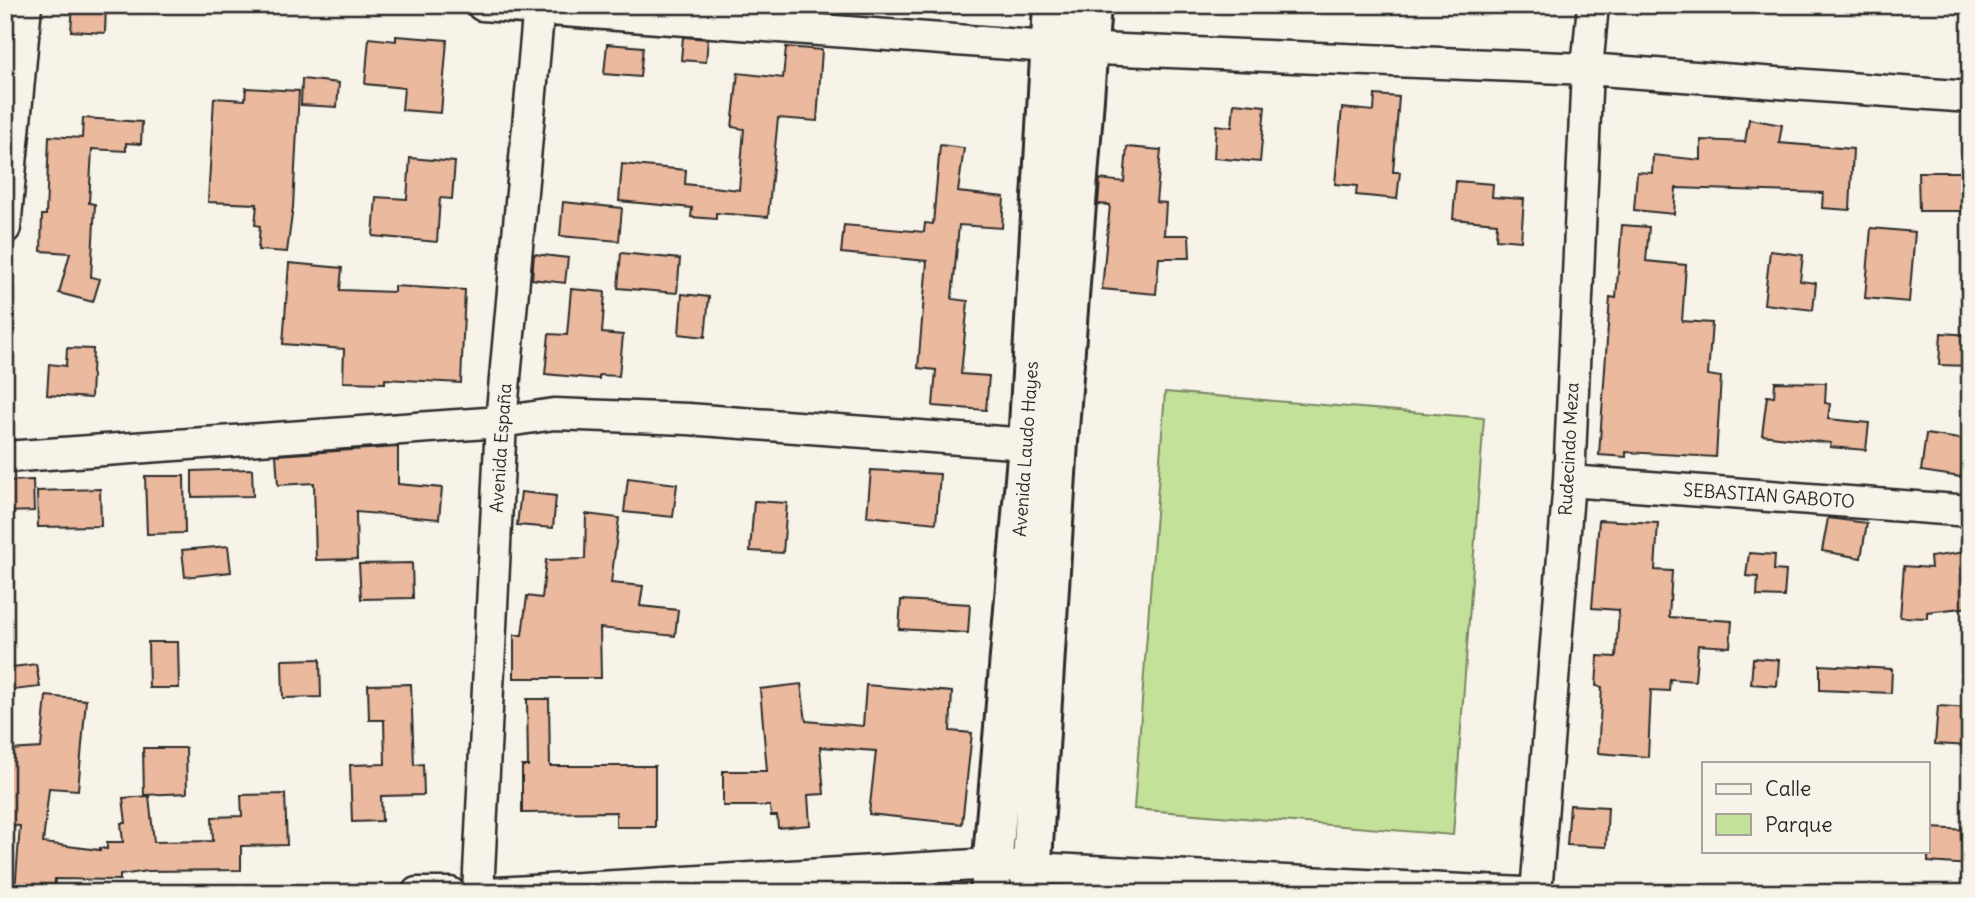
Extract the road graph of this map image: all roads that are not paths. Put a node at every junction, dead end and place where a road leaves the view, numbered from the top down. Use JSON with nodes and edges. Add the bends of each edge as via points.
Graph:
{"nodes":[{"id":1,"x":26,"y":5,"type":"edge"},
{"id":2,"x":482,"y":5,"type":"edge"},
{"id":3,"x":1053,"y":5,"type":"edge"},
{"id":4,"x":1091,"y":5,"type":"edge"},
{"id":5,"x":1593,"y":5,"type":"edge"},
{"id":6,"x":539,"y":8,"type":"edge"},
{"id":7,"x":1049,"y":47,"type":"junction"},
{"id":8,"x":1087,"y":48,"type":"junction"},
{"id":9,"x":1587,"y":69,"type":"junction"},
{"id":10,"x":1970,"y":97,"type":"edge"},
{"id":11,"x":5,"y":228,"type":"edge"},
{"id":12,"x":501,"y":422,"type":"junction"},
{"id":13,"x":1043,"y":443,"type":"junction"},
{"id":14,"x":5,"y":457,"type":"edge"},
{"id":15,"x":1569,"y":481,"type":"junction"},
{"id":16,"x":1970,"y":511,"type":"edge"},
{"id":17,"x":991,"y":878,"type":"edge"},
{"id":18,"x":1031,"y":881,"type":"edge"},
{"id":19,"x":417,"y":893,"type":"edge"},
{"id":20,"x":450,"y":893,"type":"edge"},
{"id":21,"x":478,"y":893,"type":"edge"},
{"id":22,"x":496,"y":893,"type":"edge"},
{"id":23,"x":1522,"y":893,"type":"edge"},
{"id":24,"x":1536,"y":893,"type":"edge"}],
"edges":[{"from":1,"to":11,"type":"street"},
{"from":2,"to":6,"type":"street"},
{"from":3,"to":7,"type":"street","name":"Avenida Laudo Hayes"},
{"from":4,"to":8,"type":"street","name":"Avenida Laudo Hayes"},
{"from":5,"to":9,"type":"street","name":"Rudecindo Meza"},
{"from":6,"to":7,"type":"street"},
{"from":6,"to":12,"type":"street","name":"Avenida España"},
{"from":7,"to":8,"type":"street"},
{"from":7,"to":13,"type":"street","name":"Avenida Laudo Hayes"},
{"from":8,"to":9,"type":"street"},
{"from":8,"to":13,"type":"street","name":"Avenida Laudo Hayes"},
{"from":9,"to":10,"type":"street"},
{"from":9,"to":15,"type":"street","name":"Rudecindo Meza"},
{"from":12,"to":13,"type":"street","via":[[554,414],[688,419]]},
{"from":12,"to":14,"type":"street"},
{"from":12,"to":21,"type":"street","name":"Avenida España"},
{"from":13,"to":17,"type":"street","name":"Avenida Laudo Hayes"},
{"from":13,"to":18,"type":"street","name":"Avenida Laudo Hayes"},
{"from":15,"to":16,"type":"street","name":"SEBASTIAN GABOTO"},
{"from":15,"to":24,"type":"street","name":"Rudecindo Meza"},
{"from":17,"to":18,"type":"street"},
{"from":17,"to":22,"type":"street"},
{"from":18,"to":23,"type":"street"},
{"from":19,"to":20,"type":"street"}]}
